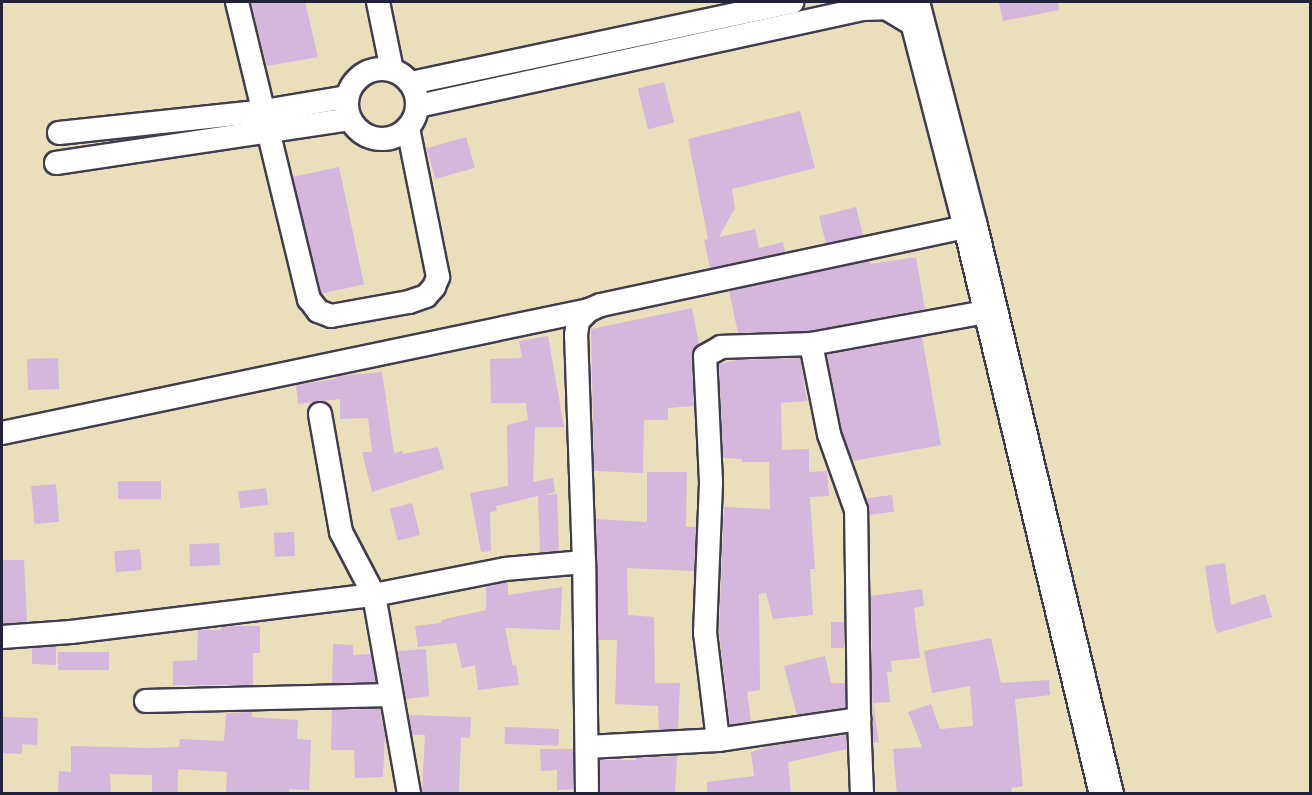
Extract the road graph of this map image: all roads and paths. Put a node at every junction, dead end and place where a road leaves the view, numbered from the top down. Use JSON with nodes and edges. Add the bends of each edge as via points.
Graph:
{"nodes":[{"id":1,"x":237,"y":2,"type":"edge"},
{"id":2,"x":378,"y":2,"type":"edge"},
{"id":3,"x":793,"y":2,"type":"edge"},
{"id":4,"x":915,"y":14,"type":"edge"},
{"id":5,"x":392,"y":70,"type":"junction"},
{"id":6,"x":411,"y":83,"type":"junction"},
{"id":7,"x":347,"y":97,"type":"junction"},
{"id":8,"x":418,"y":106,"type":"junction"},
{"id":9,"x":350,"y":119,"type":"junction"},
{"id":10,"x":266,"y":122,"type":"junction"},
{"id":11,"x":408,"y":128,"type":"junction"},
{"id":12,"x":59,"y":133,"type":"dead end"},
{"id":13,"x":56,"y":163,"type":"dead end"},
{"id":14,"x":970,"y":226,"type":"junction"},
{"id":15,"x":589,"y":310,"type":"junction"},
{"id":16,"x":990,"y":311,"type":"junction"},
{"id":17,"x":811,"y":344,"type":"junction"},
{"id":18,"x":320,"y":414,"type":"dead end"},
{"id":19,"x":2,"y":433,"type":"edge"},
{"id":20,"x":584,"y":562,"type":"junction"},
{"id":21,"x":374,"y":595,"type":"junction"},
{"id":22,"x":2,"y":637,"type":"edge"},
{"id":23,"x":390,"y":694,"type":"junction"},
{"id":24,"x":146,"y":701,"type":"dead end"},
{"id":25,"x":860,"y":719,"type":"junction"},
{"id":26,"x":718,"y":740,"type":"junction"},
{"id":27,"x":587,"y":747,"type":"junction"},
{"id":28,"x":409,"y":794,"type":"edge"},
{"id":29,"x":587,"y":794,"type":"edge"},
{"id":30,"x":862,"y":794,"type":"edge"},
{"id":31,"x":1106,"y":794,"type":"edge"}],
"edges":[{"from":1,"to":10,"type":"street"},
{"from":2,"to":5,"type":"street"},
{"from":3,"to":6,"type":"street"},
{"from":4,"to":8,"type":"street","via":[[886,8],[862,9]]},
{"from":4,"to":14,"type":"highway"},
{"from":5,"to":6,"type":"street"},
{"from":5,"to":7,"type":"street","via":[[368,71],[358,77]]},
{"from":6,"to":8,"type":"street"},
{"from":7,"to":9,"type":"street"},
{"from":7,"to":10,"type":"street"},
{"from":8,"to":11,"type":"street"},
{"from":9,"to":10,"type":"street"},
{"from":9,"to":11,"type":"street","via":[[356,129],[377,139],[399,135]]},
{"from":10,"to":11,"type":"street","via":[[309,299],[318,311],[331,316],[426,296],[438,277]]},
{"from":10,"to":12,"type":"street"},
{"from":10,"to":13,"type":"street"},
{"from":14,"to":15,"type":"street"},
{"from":14,"to":16,"type":"highway"},
{"from":15,"to":19,"type":"street"},
{"from":15,"to":20,"type":"street","via":[[578,321],[576,335]]},
{"from":16,"to":17,"type":"street"},
{"from":16,"to":31,"type":"highway"},
{"from":17,"to":25,"type":"street","via":[[829,434],[856,510]]},
{"from":17,"to":26,"type":"street","via":[[721,347],[705,356],[711,482],[705,633]]},
{"from":18,"to":21,"type":"street","via":[[341,532]]},
{"from":20,"to":21,"type":"street","via":[[505,569]]},
{"from":20,"to":27,"type":"street"},
{"from":21,"to":22,"type":"street"},
{"from":21,"to":23,"type":"street"},
{"from":23,"to":24,"type":"street"},
{"from":23,"to":28,"type":"street"},
{"from":25,"to":26,"type":"street"},
{"from":25,"to":30,"type":"street"},
{"from":26,"to":27,"type":"street"},
{"from":27,"to":29,"type":"street"}]}
